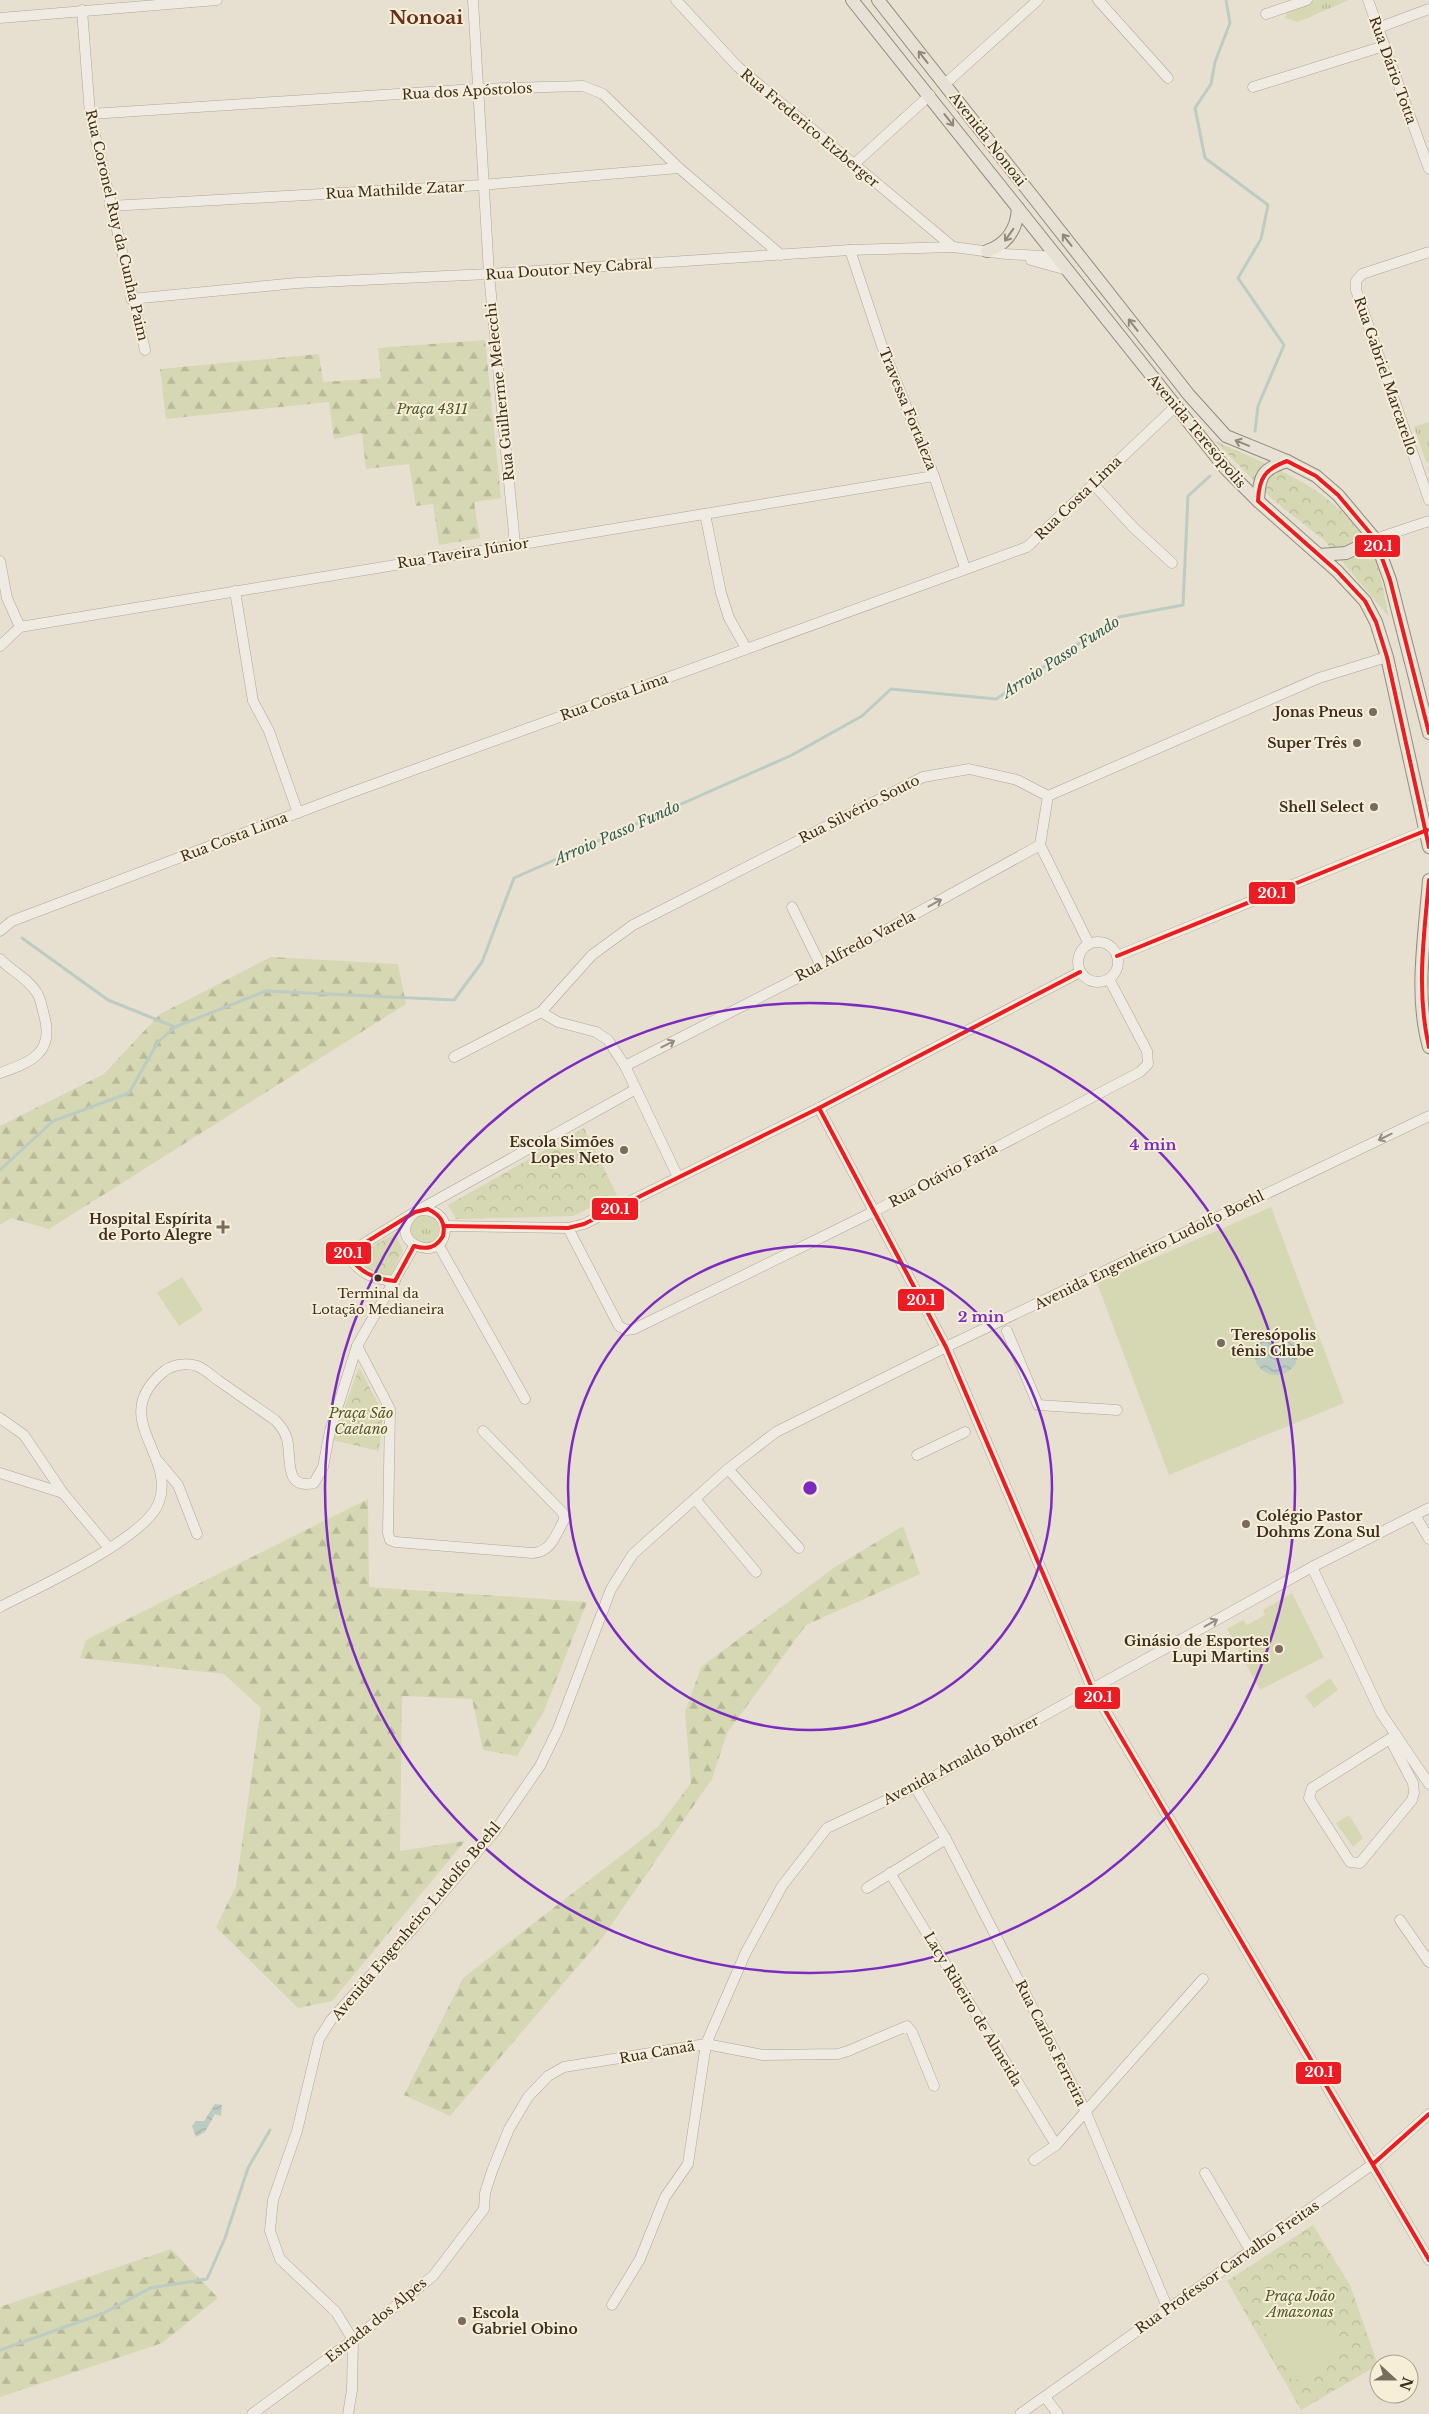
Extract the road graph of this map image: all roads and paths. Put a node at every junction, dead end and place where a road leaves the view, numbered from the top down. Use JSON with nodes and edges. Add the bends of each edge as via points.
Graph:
{"nodes":[{"id":1,"x":217,"y":0,"type":"edge"},
{"id":2,"x":473,"y":0,"type":"edge"},
{"id":3,"x":676,"y":0,"type":"edge"},
{"id":4,"x":852,"y":0,"type":"edge"},
{"id":5,"x":878,"y":0,"type":"edge"},
{"id":6,"x":1038,"y":0,"type":"edge"},
{"id":7,"x":1098,"y":0,"type":"edge"},
{"id":8,"x":1307,"y":0,"type":"edge"},
{"id":9,"x":1368,"y":0,"type":"edge"},
{"id":10,"x":1429,"y":9,"type":"edge"},
{"id":11,"x":82,"y":10,"type":"junction"},
{"id":12,"x":1266,"y":14,"type":"dead end"},
{"id":13,"x":0,"y":18,"type":"edge"},
{"id":14,"x":1378,"y":28,"type":"junction"},
{"id":15,"x":1384,"y":46,"type":"junction"},
{"id":16,"x":1168,"y":78,"type":"dead end"},
{"id":17,"x":944,"y":84,"type":"junction"},
{"id":18,"x":1253,"y":87,"type":"dead end"},
{"id":19,"x":476,"y":89,"type":"junction"},
{"id":20,"x":930,"y":95,"type":"junction"},
{"id":21,"x":90,"y":114,"type":"junction"},
{"id":22,"x":853,"y":165,"type":"junction"},
{"id":23,"x":679,"y":168,"type":"junction"},
{"id":24,"x":1429,"y":169,"type":"edge"},
{"id":25,"x":482,"y":185,"type":"junction"},
{"id":26,"x":110,"y":206,"type":"junction"},
{"id":27,"x":1018,"y":208,"type":"junction"},
{"id":28,"x":952,"y":247,"type":"junction"},
{"id":29,"x":850,"y":250,"type":"junction"},
{"id":30,"x":987,"y":251,"type":"junction"},
{"id":31,"x":1429,"y":252,"type":"edge"},
{"id":32,"x":1006,"y":254,"type":"junction"},
{"id":33,"x":782,"y":255,"type":"junction"},
{"id":34,"x":1057,"y":257,"type":"junction"},
{"id":35,"x":1067,"y":270,"type":"junction"},
{"id":36,"x":489,"y":274,"type":"junction"},
{"id":37,"x":1097,"y":278,"type":"junction"},
{"id":38,"x":131,"y":299,"type":"junction"},
{"id":39,"x":145,"y":350,"type":"dead end"},
{"id":40,"x":1175,"y":407,"type":"junction"},
{"id":41,"x":1287,"y":461,"type":"junction"},
{"id":42,"x":934,"y":476,"type":"junction"},
{"id":43,"x":1093,"y":484,"type":"junction"},
{"id":44,"x":1429,"y":500,"type":"edge"},
{"id":45,"x":1258,"y":501,"type":"junction"},
{"id":46,"x":705,"y":514,"type":"junction"},
{"id":47,"x":1429,"y":521,"type":"edge"},
{"id":48,"x":1375,"y":540,"type":"junction"},
{"id":49,"x":515,"y":544,"type":"junction"},
{"id":50,"x":1319,"y":555,"type":"junction"},
{"id":51,"x":0,"y":561,"type":"edge"},
{"id":52,"x":1172,"y":564,"type":"dead end"},
{"id":53,"x":965,"y":568,"type":"junction"},
{"id":54,"x":236,"y":591,"type":"junction"},
{"id":55,"x":20,"y":627,"type":"junction"},
{"id":56,"x":0,"y":646,"type":"edge"},
{"id":57,"x":746,"y":648,"type":"junction"},
{"id":58,"x":1387,"y":657,"type":"junction"},
{"id":59,"x":1429,"y":730,"type":"edge"},
{"id":60,"x":1048,"y":796,"type":"junction"},
{"id":61,"x":298,"y":813,"type":"junction"},
{"id":62,"x":1427,"y":830,"type":"junction"},
{"id":63,"x":1040,"y":845,"type":"junction"},
{"id":64,"x":1429,"y":847,"type":"edge"},
{"id":65,"x":1429,"y":880,"type":"edge"},
{"id":66,"x":792,"y":907,"type":"dead end"},
{"id":67,"x":0,"y":931,"type":"edge"},
{"id":68,"x":1089,"y":944,"type":"junction"},
{"id":69,"x":1117,"y":956,"type":"junction"},
{"id":70,"x":0,"y":959,"type":"edge"},
{"id":71,"x":821,"y":966,"type":"junction"},
{"id":72,"x":1080,"y":972,"type":"junction"},
{"id":73,"x":1109,"y":979,"type":"junction"},
{"id":74,"x":541,"y":1012,"type":"junction"},
{"id":75,"x":1429,"y":1047,"type":"edge"},
{"id":76,"x":454,"y":1057,"type":"dead end"},
{"id":77,"x":625,"y":1066,"type":"junction"},
{"id":78,"x":0,"y":1073,"type":"edge"},
{"id":79,"x":636,"y":1089,"type":"junction"},
{"id":80,"x":820,"y":1108,"type":"junction"},
{"id":81,"x":1429,"y":1116,"type":"edge"},
{"id":82,"x":678,"y":1177,"type":"junction"},
{"id":83,"x":415,"y":1212,"type":"junction"},
{"id":84,"x":873,"y":1212,"type":"junction"},
{"id":85,"x":445,"y":1226,"type":"junction"},
{"id":86,"x":568,"y":1228,"type":"junction"},
{"id":87,"x":438,"y":1244,"type":"junction"},
{"id":88,"x":414,"y":1246,"type":"junction"},
{"id":89,"x":395,"y":1281,"type":"junction"},
{"id":90,"x":1007,"y":1332,"type":"dead end"},
{"id":91,"x":357,"y":1346,"type":"junction"},
{"id":92,"x":946,"y":1346,"type":"junction"},
{"id":93,"x":525,"y":1399,"type":"dead end"},
{"id":94,"x":1116,"y":1410,"type":"dead end"},
{"id":95,"x":0,"y":1418,"type":"edge"},
{"id":96,"x":483,"y":1431,"type":"dead end"},
{"id":97,"x":965,"y":1432,"type":"dead end"},
{"id":98,"x":917,"y":1456,"type":"dead end"},
{"id":99,"x":157,"y":1460,"type":"junction"},
{"id":100,"x":728,"y":1469,"type":"junction"},
{"id":101,"x":0,"y":1473,"type":"edge"},
{"id":102,"x":63,"y":1493,"type":"junction"},
{"id":103,"x":695,"y":1499,"type":"junction"},
{"id":104,"x":1429,"y":1508,"type":"edge"},
{"id":105,"x":1415,"y":1515,"type":"junction"},
{"id":106,"x":197,"y":1534,"type":"dead end"},
{"id":107,"x":1429,"y":1539,"type":"edge"},
{"id":108,"x":109,"y":1548,"type":"junction"},
{"id":109,"x":799,"y":1548,"type":"dead end"},
{"id":110,"x":1312,"y":1567,"type":"junction"},
{"id":111,"x":756,"y":1572,"type":"dead end"},
{"id":112,"x":0,"y":1607,"type":"edge"},
{"id":113,"x":1092,"y":1688,"type":"junction"},
{"id":114,"x":1393,"y":1737,"type":"junction"},
{"id":115,"x":1429,"y":1784,"type":"edge"},
{"id":116,"x":915,"y":1787,"type":"junction"},
{"id":117,"x":946,"y":1839,"type":"junction"},
{"id":118,"x":890,"y":1873,"type":"junction"},
{"id":119,"x":867,"y":1888,"type":"dead end"},
{"id":120,"x":1400,"y":1920,"type":"dead end"},
{"id":121,"x":1429,"y":1962,"type":"edge"},
{"id":122,"x":1203,"y":1979,"type":"dead end"},
{"id":123,"x":706,"y":2044,"type":"junction"},
{"id":124,"x":934,"y":2086,"type":"dead end"},
{"id":125,"x":1085,"y":2110,"type":"junction"},
{"id":126,"x":1429,"y":2114,"type":"edge"},
{"id":127,"x":1056,"y":2145,"type":"junction"},
{"id":128,"x":1034,"y":2160,"type":"dead end"},
{"id":129,"x":1372,"y":2164,"type":"junction"},
{"id":130,"x":1206,"y":2173,"type":"dead end"},
{"id":131,"x":484,"y":2209,"type":"joint"},
{"id":132,"x":1250,"y":2250,"type":"junction"},
{"id":133,"x":1429,"y":2260,"type":"edge"},
{"id":134,"x":612,"y":2305,"type":"dead end"},
{"id":135,"x":1168,"y":2309,"type":"junction"},
{"id":136,"x":353,"y":2340,"type":"junction"},
{"id":137,"x":1045,"y":2396,"type":"junction"},
{"id":138,"x":252,"y":2414,"type":"edge"},
{"id":139,"x":348,"y":2414,"type":"edge"},
{"id":140,"x":1020,"y":2414,"type":"edge"},
{"id":141,"x":1058,"y":2414,"type":"edge"}],
"edges":[{"from":1,"to":11,"type":"street"},
{"from":2,"to":19,"type":"street","name":"Rua Guilherme Melecchi"},
{"from":3,"to":22,"type":"street","name":"Rua Frederico Etzberger","via":[[738,67]]},
{"from":4,"to":20,"type":"main road","name":"Avenida Nonoai"},
{"from":17,"to":5,"type":"main road","name":"Avenida Nonoai","one_way":true},
{"from":6,"to":17,"type":"street"},
{"from":7,"to":16,"type":"street"},
{"from":8,"to":12,"type":"street"},
{"from":9,"to":14,"type":"street","name":"Rua Dário Totta"},
{"from":10,"to":14,"type":"street"},
{"from":11,"to":13,"type":"street"},
{"from":11,"to":21,"type":"street","name":"Rua Coronel Ruy da Cunha Paim"},
{"from":14,"to":15,"type":"street","name":"Rua Dário Totta"},
{"from":15,"to":18,"type":"street"},
{"from":15,"to":24,"type":"street","name":"Rua Dário Totta"},
{"from":37,"to":17,"type":"main road","name":"Avenida Nonoai","one_way":true},
{"from":19,"to":21,"type":"street","name":"Rua dos Apóstolos"},
{"from":19,"to":23,"type":"street","name":"Rua dos Apóstolos","via":[[583,86],[602,94]]},
{"from":19,"to":25,"type":"street","name":"Rua Guilherme Melecchi"},
{"from":20,"to":22,"type":"street"},
{"from":20,"to":27,"type":"main road","name":"Avenida Nonoai","one_way":true},
{"from":21,"to":26,"type":"street","name":"Rua Coronel Ruy da Cunha Paim"},
{"from":22,"to":28,"type":"street","name":"Rua Frederico Etzberger"},
{"from":23,"to":25,"type":"street","name":"Rua Mathilde Zatar"},
{"from":23,"to":33,"type":"street","name":"Rua dos Apóstolos"},
{"from":25,"to":26,"type":"street","name":"Rua Mathilde Zatar"},
{"from":25,"to":36,"type":"street","name":"Rua Guilherme Melecchi"},
{"from":26,"to":38,"type":"street","name":"Rua Coronel Ruy da Cunha Paim"},
{"from":27,"to":30,"type":"main road","one_way":true,"via":[[1016,224],[1008,238]]},
{"from":27,"to":34,"type":"main road","name":"Avenida Nonoai"},
{"from":28,"to":29,"type":"street","name":"Rua Doutor Ney Cabral"},
{"from":28,"to":30,"type":"street","name":"Rua Doutor Ney Cabral"},
{"from":29,"to":33,"type":"street","name":"Rua Doutor Ney Cabral"},
{"from":29,"to":42,"type":"street","name":"Travessa Fortaleza","via":[[882,346]]},
{"from":30,"to":32,"type":"street","name":"Rua Doutor Ney Cabral"},
{"from":31,"to":44,"type":"street","name":"Rua Gabriel Marcarello","via":[[1362,274],[1356,281],[1356,290]]},
{"from":32,"to":34,"type":"street","name":"Rua Doutor Ney Cabral"},
{"from":32,"to":35,"type":"street","name":"Rua Doutor Ney Cabral"},
{"from":33,"to":36,"type":"street","name":"Rua Doutor Ney Cabral"},
{"from":34,"to":35,"type":"main road","name":"Avenida Teresópolis"},
{"from":34,"to":37,"type":"main road","via":[[1070,259],[1085,274]]},
{"from":35,"to":40,"type":"main road","name":"Avenida Teresópolis"},
{"from":36,"to":38,"type":"street","name":"Rua Doutor Ney Cabral","via":[[297,283]]},
{"from":36,"to":49,"type":"street","name":"Rua Guilherme Melecchi"},
{"from":41,"to":37,"type":"main road","name":"Avenida Teresópolis","one_way":true,"via":[[1226,436],[1189,395]]},
{"from":38,"to":39,"type":"street","name":"Rua Coronel Ruy da Cunha Paim"},
{"from":40,"to":43,"type":"street","name":"Rua Costa Lima"},
{"from":40,"to":45,"type":"main road","name":"Avenida Teresópolis","via":[[1226,469]]},
{"from":41,"to":45,"type":"main road","via":[[1262,474]]},
{"from":41,"to":48,"type":"main road","name":"Avenida Teresópolis","via":[[1316,476],[1338,495]]},
{"from":42,"to":46,"type":"street","name":"Rua Taveira Júnior"},
{"from":42,"to":53,"type":"street","name":"Travessa Fortaleza"},
{"from":43,"to":52,"type":"street"},
{"from":43,"to":53,"type":"street","name":"Rua Costa Lima","via":[[1027,547]]},
{"from":45,"to":50,"type":"main road","name":"Avenida Teresópolis"},
{"from":46,"to":49,"type":"street","name":"Rua Taveira Júnior"},
{"from":46,"to":57,"type":"street","via":[[721,593],[729,618]]},
{"from":47,"to":48,"type":"street"},
{"from":48,"to":50,"type":"main road","via":[[1346,553]]},
{"from":48,"to":59,"type":"main road","name":"Avenida Teresópolis","via":[[1390,580]]},
{"from":49,"to":54,"type":"street","name":"Rua Taveira Júnior"},
{"from":50,"to":58,"type":"main road","name":"Avenida Teresópolis","via":[[1365,601],[1376,622]]},
{"from":51,"to":55,"type":"street","via":[[7,598]]},
{"from":53,"to":57,"type":"street","name":"Rua Costa Lima"},
{"from":54,"to":55,"type":"street","name":"Rua Taveira Júnior"},
{"from":54,"to":61,"type":"street","via":[[253,701],[269,731]]},
{"from":55,"to":56,"type":"street"},
{"from":57,"to":61,"type":"street","name":"Rua Costa Lima"},
{"from":58,"to":60,"type":"street","via":[[1319,678]]},
{"from":58,"to":62,"type":"main road","name":"Avenida Teresópolis"},
{"from":60,"to":63,"type":"street"},
{"from":60,"to":74,"type":"street","name":"Rua Silvério Souto","via":[[1017,780],[969,769],[923,777],[633,925],[592,955]]},
{"from":61,"to":67,"type":"street","name":"Rua Costa Lima","via":[[12,921]]},
{"from":62,"to":64,"type":"main road","name":"Avenida Teresópolis"},
{"from":62,"to":69,"type":"street"},
{"from":63,"to":68,"type":"street"},
{"from":71,"to":63,"type":"street","name":"Rua Alfredo Varela","one_way":true},
{"from":65,"to":75,"type":"main road","via":[[1422,983],[1424,1032]]},
{"from":66,"to":71,"type":"street"},
{"from":68,"to":69,"type":"street","via":[[1106,944]]},
{"from":68,"to":72,"type":"street","via":[[1081,951],[1078,961]]},
{"from":69,"to":73,"type":"street","via":[[1118,964]]},
{"from":70,"to":78,"type":"street","via":[[38,993],[48,1031],[45,1047],[28,1063]]},
{"from":77,"to":71,"type":"street","name":"Rua Alfredo Varela","one_way":true},
{"from":72,"to":73,"type":"street","via":[[1088,980],[1099,982]]},
{"from":72,"to":80,"type":"street"},
{"from":73,"to":84,"type":"street","name":"Rua Otávio Faria","via":[[1147,1051],[1148,1064],[1140,1072]]},
{"from":74,"to":76,"type":"street","name":"Rua Silvério Souto"},
{"from":74,"to":77,"type":"street","via":[[558,1022],[596,1032],[608,1040]]},
{"from":77,"to":79,"type":"street"},
{"from":79,"to":82,"type":"street"},
{"from":79,"to":83,"type":"street"},
{"from":80,"to":82,"type":"street"},
{"from":80,"to":84,"type":"street"},
{"from":81,"to":92,"type":"street","name":"Avenida Engenheiro Ludolfo Boehl","one_way":true},
{"from":82,"to":86,"type":"street","via":[[584,1224]]},
{"from":83,"to":85,"type":"street","via":[[434,1211]]},
{"from":83,"to":88,"type":"street","via":[[406,1229],[406,1235]]},
{"from":83,"to":89,"type":"street","via":[[347,1254],[365,1275]]},
{"from":84,"to":86,"type":"street","name":"Rua Otávio Faria","via":[[634,1329],[626,1330],[618,1326]]},
{"from":84,"to":92,"type":"street"},
{"from":85,"to":86,"type":"street"},
{"from":85,"to":87,"type":"street","via":[[445,1233]]},
{"from":87,"to":88,"type":"street","via":[[426,1249]]},
{"from":87,"to":93,"type":"street"},
{"from":88,"to":89,"type":"street"},
{"from":89,"to":91,"type":"street"},
{"from":90,"to":94,"type":"street","via":[[1038,1405]]},
{"from":91,"to":96,"type":"street","via":[[390,1409],[387,1479],[390,1540],[532,1553],[542,1553],[547,1549],[564,1520],[563,1512]]},
{"from":91,"to":99,"type":"street","via":[[330,1430],[322,1467],[314,1483],[294,1480],[288,1440],[284,1429],[275,1420],[198,1366],[187,1364],[165,1369],[148,1386],[142,1401],[145,1436]]},
{"from":92,"to":100,"type":"street","name":"Avenida Engenheiro Ludolfo Boehl","via":[[776,1432]]},
{"from":92,"to":113,"type":"street"},
{"from":95,"to":102,"type":"street","via":[[24,1435]]},
{"from":97,"to":98,"type":"street"},
{"from":99,"to":106,"type":"street","via":[[178,1485]]},
{"from":99,"to":108,"type":"street","via":[[161,1483],[159,1502],[149,1519]]},
{"from":100,"to":103,"type":"street","name":"Avenida Engenheiro Ludolfo Boehl"},
{"from":100,"to":109,"type":"street"},
{"from":101,"to":102,"type":"street"},
{"from":102,"to":108,"type":"street"},
{"from":103,"to":111,"type":"street"},
{"from":103,"to":136,"type":"street","name":"Avenida Engenheiro Ludolfo Boehl","via":[[633,1554],[611,1589],[558,1729],[540,1766],[495,1831],[331,2020],[319,2039],[297,2131],[273,2200],[270,2231],[280,2259],[336,2312]]},
{"from":104,"to":105,"type":"street","name":"Avenida Arnaldo Bohrer"},
{"from":105,"to":107,"type":"street"},
{"from":105,"to":110,"type":"street","name":"Avenida Arnaldo Bohrer"},
{"from":108,"to":112,"type":"street"},
{"from":113,"to":110,"type":"street","name":"Avenida Arnaldo Bohrer","one_way":true},
{"from":110,"to":114,"type":"street"},
{"from":113,"to":116,"type":"street","name":"Avenida Arnaldo Bohrer"},
{"from":113,"to":129,"type":"street"},
{"from":114,"to":114,"type":"street","via":[[1312,1788],[1310,1798],[1350,1862],[1355,1864],[1360,1863],[1412,1800],[1413,1783]]},
{"from":114,"to":115,"type":"street"},
{"from":116,"to":117,"type":"street","name":"Rua Carlos Ferreira"},
{"from":116,"to":123,"type":"street","name":"Avenida Arnaldo Bohrer","via":[[827,1828],[782,1886],[745,1954]]},
{"from":117,"to":118,"type":"street"},
{"from":117,"to":125,"type":"street","name":"Rua Carlos Ferreira"},
{"from":118,"to":119,"type":"street"},
{"from":118,"to":127,"type":"street","name":"Lacy Ribeiro de Almeida"},
{"from":120,"to":121,"type":"street"},
{"from":122,"to":125,"type":"street"},
{"from":123,"to":124,"type":"street","name":"Rua Canaã","via":[[763,2055],[838,2054],[907,2026]]},
{"from":123,"to":131,"type":"street","name":"Rua Canaã","via":[[564,2067],[548,2076],[528,2098],[509,2130],[485,2193]]},
{"from":123,"to":134,"type":"street","name":"Avenida Arnaldo Bohrer","via":[[688,2164],[665,2197],[640,2260]]},
{"from":125,"to":127,"type":"street"},
{"from":125,"to":135,"type":"street","name":"Rua Carlos Ferreira"},
{"from":126,"to":129,"type":"street","name":"Rua Professor Carvalho Freitas"},
{"from":127,"to":128,"type":"street"},
{"from":129,"to":132,"type":"street","name":"Rua Professor Carvalho Freitas"},
{"from":129,"to":133,"type":"street"},
{"from":130,"to":132,"type":"street"},
{"from":131,"to":136,"type":"street","name":"Estrada dos Alpes","via":[[432,2276]]},
{"from":132,"to":135,"type":"street","name":"Rua Professor Carvalho Freitas"},
{"from":135,"to":137,"type":"street","name":"Rua Professor Carvalho Freitas"},
{"from":136,"to":138,"type":"street","name":"Estrada dos Alpes"},
{"from":136,"to":139,"type":"street"},
{"from":137,"to":140,"type":"street","name":"Rua Professor Carvalho Freitas"},
{"from":137,"to":141,"type":"street"}]}
